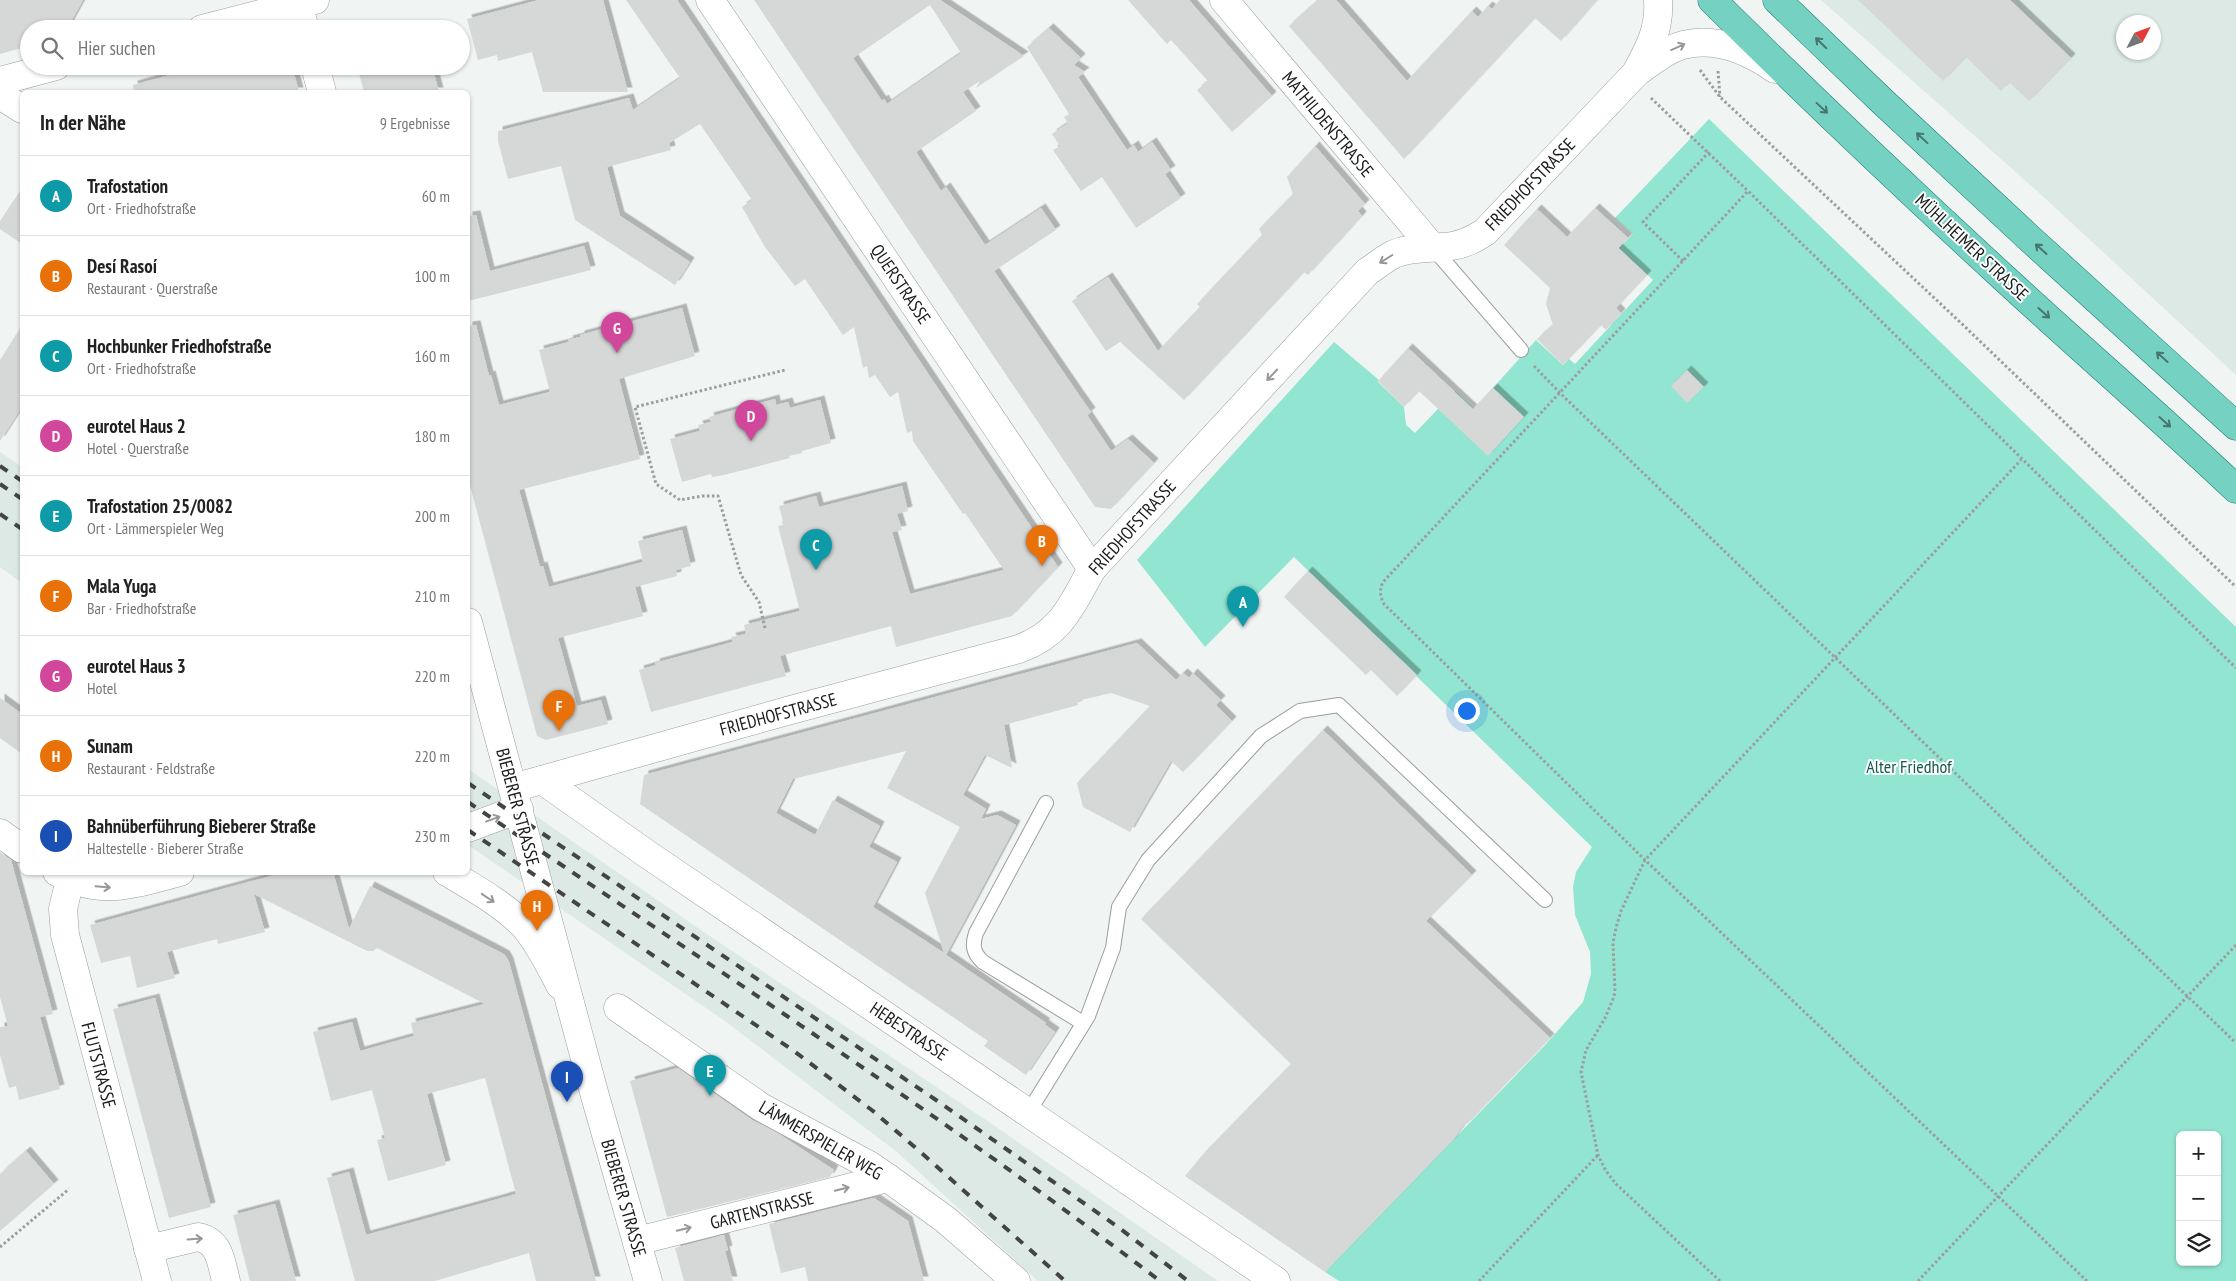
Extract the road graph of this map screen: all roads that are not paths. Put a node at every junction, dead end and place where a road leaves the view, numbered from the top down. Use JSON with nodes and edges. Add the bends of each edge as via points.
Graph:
{"nodes":[{"id":1,"x":710,"y":0,"type":"edge"},
{"id":2,"x":1224,"y":0,"type":"edge"},
{"id":3,"x":1658,"y":0,"type":"edge"},
{"id":4,"x":1712,"y":0,"type":"edge"},
{"id":5,"x":1776,"y":0,"type":"edge"},
{"id":6,"x":304,"y":8,"type":"edge"},
{"id":7,"x":246,"y":20,"type":"edge"},
{"id":8,"x":1636,"y":72,"type":"junction"},
{"id":9,"x":22,"y":75,"type":"edge"},
{"id":10,"x":317,"y":75,"type":"edge"},
{"id":11,"x":0,"y":81,"type":"edge"},
{"id":12,"x":1797,"y":84,"type":"junction"},
{"id":13,"x":321,"y":90,"type":"edge"},
{"id":14,"x":0,"y":95,"type":"edge"},
{"id":15,"x":20,"y":108,"type":"edge"},
{"id":16,"x":1432,"y":247,"type":"junction"},
{"id":17,"x":1521,"y":350,"type":"road end"},
{"id":18,"x":2236,"y":426,"type":"edge"},
{"id":19,"x":2236,"y":489,"type":"edge"},
{"id":20,"x":1092,"y":568,"type":"junction"},
{"id":21,"x":470,"y":629,"type":"edge"},
{"id":22,"x":542,"y":780,"type":"junction"},
{"id":23,"x":516,"y":798,"type":"junction"},
{"id":24,"x":1046,"y":803,"type":"dead end"},
{"id":25,"x":470,"y":827,"type":"edge"},
{"id":26,"x":0,"y":833,"type":"edge"},
{"id":27,"x":20,"y":848,"type":"edge"},
{"id":28,"x":169,"y":875,"type":"edge"},
{"id":29,"x":452,"y":875,"type":"edge"},
{"id":30,"x":63,"y":876,"type":"edge"},
{"id":31,"x":1545,"y":900,"type":"dead end"},
{"id":32,"x":571,"y":1007,"type":"junction"},
{"id":33,"x":618,"y":1008,"type":"dead end"},
{"id":34,"x":1083,"y":1023,"type":"junction"},
{"id":35,"x":1028,"y":1113,"type":"junction"},
{"id":36,"x":888,"y":1178,"type":"junction"},
{"id":37,"x":637,"y":1241,"type":"junction"},
{"id":38,"x":148,"y":1249,"type":"junction"},
{"id":39,"x":156,"y":1281,"type":"edge"},
{"id":40,"x":226,"y":1281,"type":"edge"},
{"id":41,"x":648,"y":1281,"type":"edge"},
{"id":42,"x":1016,"y":1281,"type":"edge"},
{"id":43,"x":1276,"y":1281,"type":"edge"}],
"edges":[{"from":1,"to":20,"type":"street","name":"QUERSTRASSE"},
{"from":2,"to":16,"type":"street","name":"MATHILDENSTRASSE"},
{"from":3,"to":8,"type":"street","name":"FRIEDHOFSTRASSE","via":[[1656,31]]},
{"from":4,"to":12,"type":"main road","name":"MÜHLHEIMER STRASSE"},
{"from":18,"to":5,"type":"main road","one_way":true,"via":[[1972,185]]},
{"from":6,"to":7,"type":"street"},
{"from":8,"to":12,"type":"street","name":"FRIEDHOFSTRASSE","one_way":true,"via":[[1679,46],[1715,42],[1740,48]]},
{"from":8,"to":16,"type":"street","name":"FRIEDHOFSTRASSE","via":[[1485,232],[1468,242]]},
{"from":9,"to":11,"type":"street"},
{"from":10,"to":13,"type":"street"},
{"from":12,"to":19,"type":"main road","name":"MÜHLHEIMER STRASSE","one_way":true},
{"from":14,"to":15,"type":"street"},
{"from":16,"to":17,"type":"lane"},
{"from":16,"to":20,"type":"street","name":"FRIEDHOFSTRASSE","one_way":true,"via":[[1394,254],[1367,272]]},
{"from":20,"to":22,"type":"street","name":"FRIEDHOFSTRASSE","via":[[1059,623],[1036,643]]},
{"from":21,"to":23,"type":"street","name":"BIEBERER STRASSE"},
{"from":22,"to":23,"type":"street","name":"FRIEDHOFSTRASSE"},
{"from":22,"to":35,"type":"street","name":"HEBESTRASSE"},
{"from":25,"to":23,"type":"street","name":"FRIEDHOFSTRASSE","one_way":true},
{"from":23,"to":32,"type":"street","name":"BIEBERER STRASSE"},
{"from":24,"to":34,"type":"lane","via":[[976,933],[974,949],[983,962]]},
{"from":26,"to":27,"type":"street"},
{"from":30,"to":28,"type":"street","one_way":true,"via":[[82,884],[110,888]]},
{"from":29,"to":32,"type":"street","one_way":true,"via":[[502,907],[526,928]]},
{"from":30,"to":38,"type":"street","name":"FLUTSTRASSE","via":[[65,935]]},
{"from":31,"to":34,"type":"lane","via":[[1339,705],[1300,711],[1261,736],[1148,860],[1119,907],[1113,948]]},
{"from":32,"to":37,"type":"street","name":"BIEBERER STRASSE"},
{"from":33,"to":36,"type":"street","name":"LÄMMERSPIELER WEG","via":[[761,1107]]},
{"from":34,"to":35,"type":"lane"},
{"from":35,"to":43,"type":"street","name":"HEBESTRASSE"},
{"from":37,"to":36,"type":"street","name":"GARTENSTRASSE","one_way":true},
{"from":36,"to":42,"type":"street","name":"LÄMMERSPIELER WEG","via":[[946,1220]]},
{"from":37,"to":41,"type":"street","name":"BIEBERER STRASSE"},
{"from":38,"to":39,"type":"street","name":"FLUTSTRASSE"},
{"from":38,"to":40,"type":"street","one_way":true,"via":[[198,1237],[205,1239],[218,1251]]}]}
